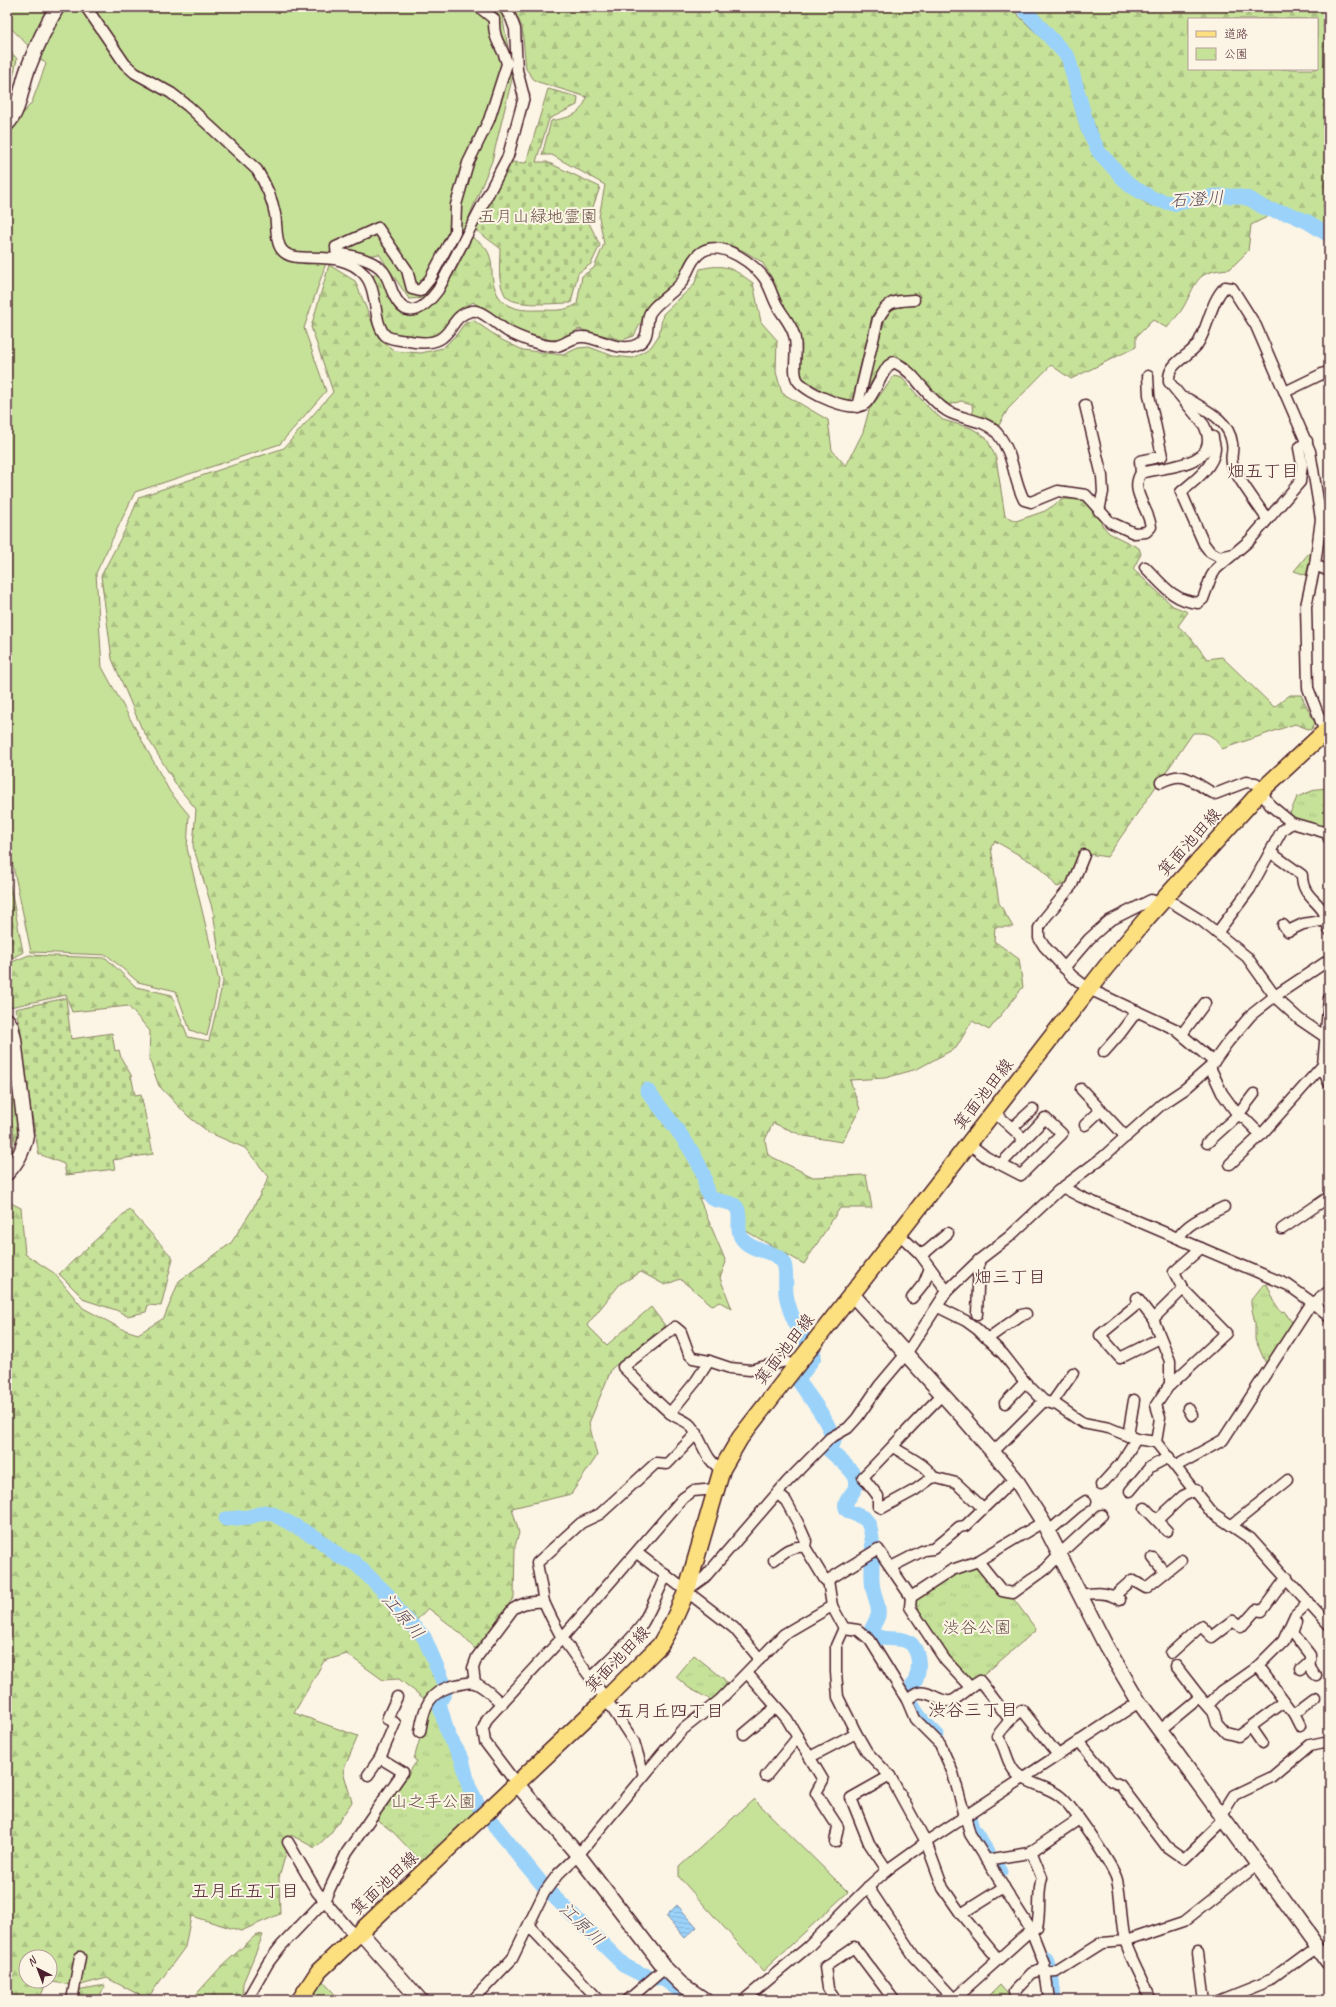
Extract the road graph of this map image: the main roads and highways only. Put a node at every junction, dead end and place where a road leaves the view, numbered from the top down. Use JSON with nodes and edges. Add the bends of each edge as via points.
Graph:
{"nodes":[{"id":1,"x":1328,"y":733,"type":"edge"},
{"id":2,"x":300,"y":2000,"type":"edge"}],
"edges":[{"from":1,"to":2,"type":"main road","name":"箕面池田線","via":[[1262,790],[1163,900],[993,1111],[740,1438],[722,1469],[687,1590],[660,1645],[319,1971]]}]}
